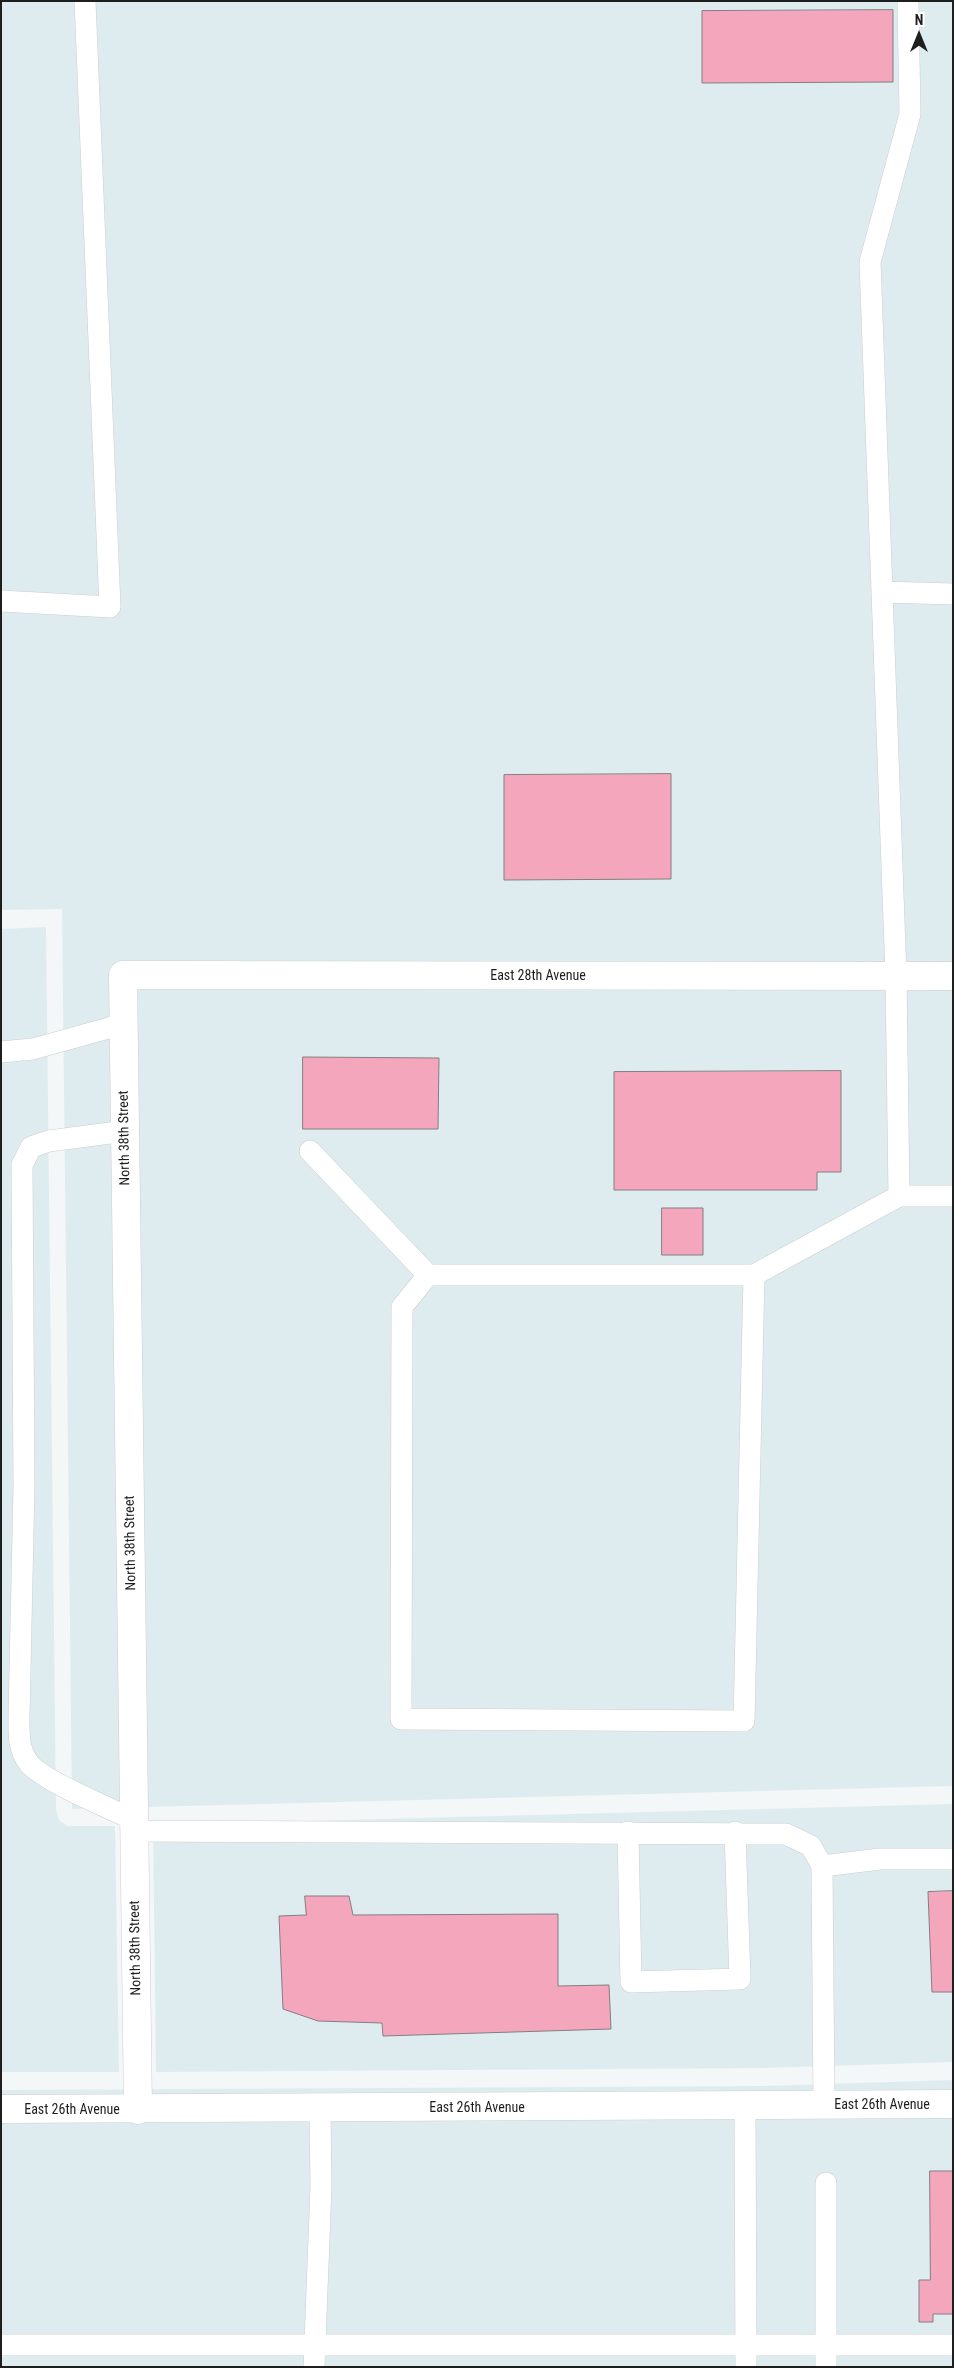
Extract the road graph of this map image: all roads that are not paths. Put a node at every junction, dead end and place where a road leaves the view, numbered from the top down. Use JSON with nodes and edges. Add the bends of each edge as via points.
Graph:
{"nodes":[{"id":1,"x":84,"y":1,"type":"edge"},
{"id":2,"x":908,"y":1,"type":"edge"},
{"id":3,"x":882,"y":592,"type":"junction"},
{"id":4,"x":953,"y":594,"type":"edge"},
{"id":5,"x":1,"y":601,"type":"edge"},
{"id":6,"x":123,"y":975,"type":"joint"},
{"id":7,"x":896,"y":976,"type":"junction"},
{"id":8,"x":953,"y":976,"type":"edge"},
{"id":9,"x":124,"y":1024,"type":"junction"},
{"id":10,"x":1,"y":1052,"type":"edge"},
{"id":11,"x":125,"y":1131,"type":"junction"},
{"id":12,"x":310,"y":1151,"type":"dead end"},
{"id":13,"x":899,"y":1196,"type":"junction"},
{"id":14,"x":953,"y":1196,"type":"edge"},
{"id":15,"x":428,"y":1275,"type":"junction"},
{"id":16,"x":754,"y":1275,"type":"junction"},
{"id":17,"x":134,"y":1825,"type":"junction"},
{"id":18,"x":628,"y":1832,"type":"junction"},
{"id":19,"x":735,"y":1832,"type":"junction"},
{"id":20,"x":953,"y":1860,"type":"edge"},
{"id":21,"x":822,"y":1866,"type":"junction"},
{"id":22,"x":953,"y":2104,"type":"edge"},
{"id":23,"x":824,"y":2105,"type":"junction"},
{"id":24,"x":745,"y":2106,"type":"junction"},
{"id":25,"x":1,"y":2109,"type":"edge"},
{"id":26,"x":320,"y":2109,"type":"junction"},
{"id":27,"x":138,"y":2110,"type":"junction"},
{"id":28,"x":826,"y":2183,"type":"dead end"},
{"id":29,"x":746,"y":2343,"type":"junction"},
{"id":30,"x":314,"y":2344,"type":"junction"},
{"id":31,"x":826,"y":2344,"type":"junction"},
{"id":32,"x":1,"y":2345,"type":"edge"},
{"id":33,"x":953,"y":2345,"type":"edge"},
{"id":34,"x":314,"y":2367,"type":"edge"},
{"id":35,"x":746,"y":2367,"type":"edge"},
{"id":36,"x":826,"y":2367,"type":"edge"}],
"edges":[{"from":1,"to":5,"type":"lane","via":[[110,607]]},
{"from":2,"to":3,"type":"lane","via":[[910,114],[870,262]]},
{"from":3,"to":4,"type":"lane"},
{"from":3,"to":7,"type":"lane"},
{"from":6,"to":7,"type":"street","name":"East 28th Avenue"},
{"from":6,"to":9,"type":"street","name":"North 38th Street"},
{"from":7,"to":8,"type":"street","name":"East 28th Avenue"},
{"from":7,"to":13,"type":"lane"},
{"from":9,"to":10,"type":"lane","via":[[33,1049]]},
{"from":9,"to":11,"type":"street","name":"North 38th Street"},
{"from":11,"to":17,"type":"street","name":"North 38th Street"},
{"from":11,"to":17,"type":"lane","via":[[50,1141],[31,1147],[22,1165],[24,1486],[19,1717],[20,1746],[28,1764]]},
{"from":12,"to":15,"type":"lane"},
{"from":13,"to":14,"type":"lane"},
{"from":13,"to":16,"type":"lane"},
{"from":15,"to":16,"type":"lane"},
{"from":15,"to":16,"type":"lane","via":[[402,1307],[401,1719],[734,1721],[744,1721]]},
{"from":17,"to":18,"type":"lane"},
{"from":17,"to":27,"type":"street","name":"North 38th Street"},
{"from":18,"to":19,"type":"lane"},
{"from":18,"to":19,"type":"lane","via":[[631,1982],[740,1979]]},
{"from":19,"to":21,"type":"lane","via":[[786,1834],[812,1846]]},
{"from":20,"to":21,"type":"lane","via":[[880,1860]]},
{"from":21,"to":23,"type":"lane"},
{"from":22,"to":23,"type":"street","name":"East 26th Avenue"},
{"from":23,"to":24,"type":"street","name":"East 26th Avenue"},
{"from":24,"to":26,"type":"street","name":"East 26th Avenue"},
{"from":24,"to":29,"type":"lane"},
{"from":25,"to":27,"type":"street","name":"East 26th Avenue"},
{"from":26,"to":27,"type":"street","name":"East 26th Avenue"},
{"from":26,"to":30,"type":"lane","via":[[321,2187]]},
{"from":28,"to":31,"type":"lane"},
{"from":29,"to":30,"type":"lane"},
{"from":29,"to":31,"type":"lane"},
{"from":29,"to":35,"type":"lane"},
{"from":30,"to":32,"type":"lane"},
{"from":30,"to":34,"type":"lane"},
{"from":31,"to":33,"type":"lane"},
{"from":31,"to":36,"type":"lane"}]}
